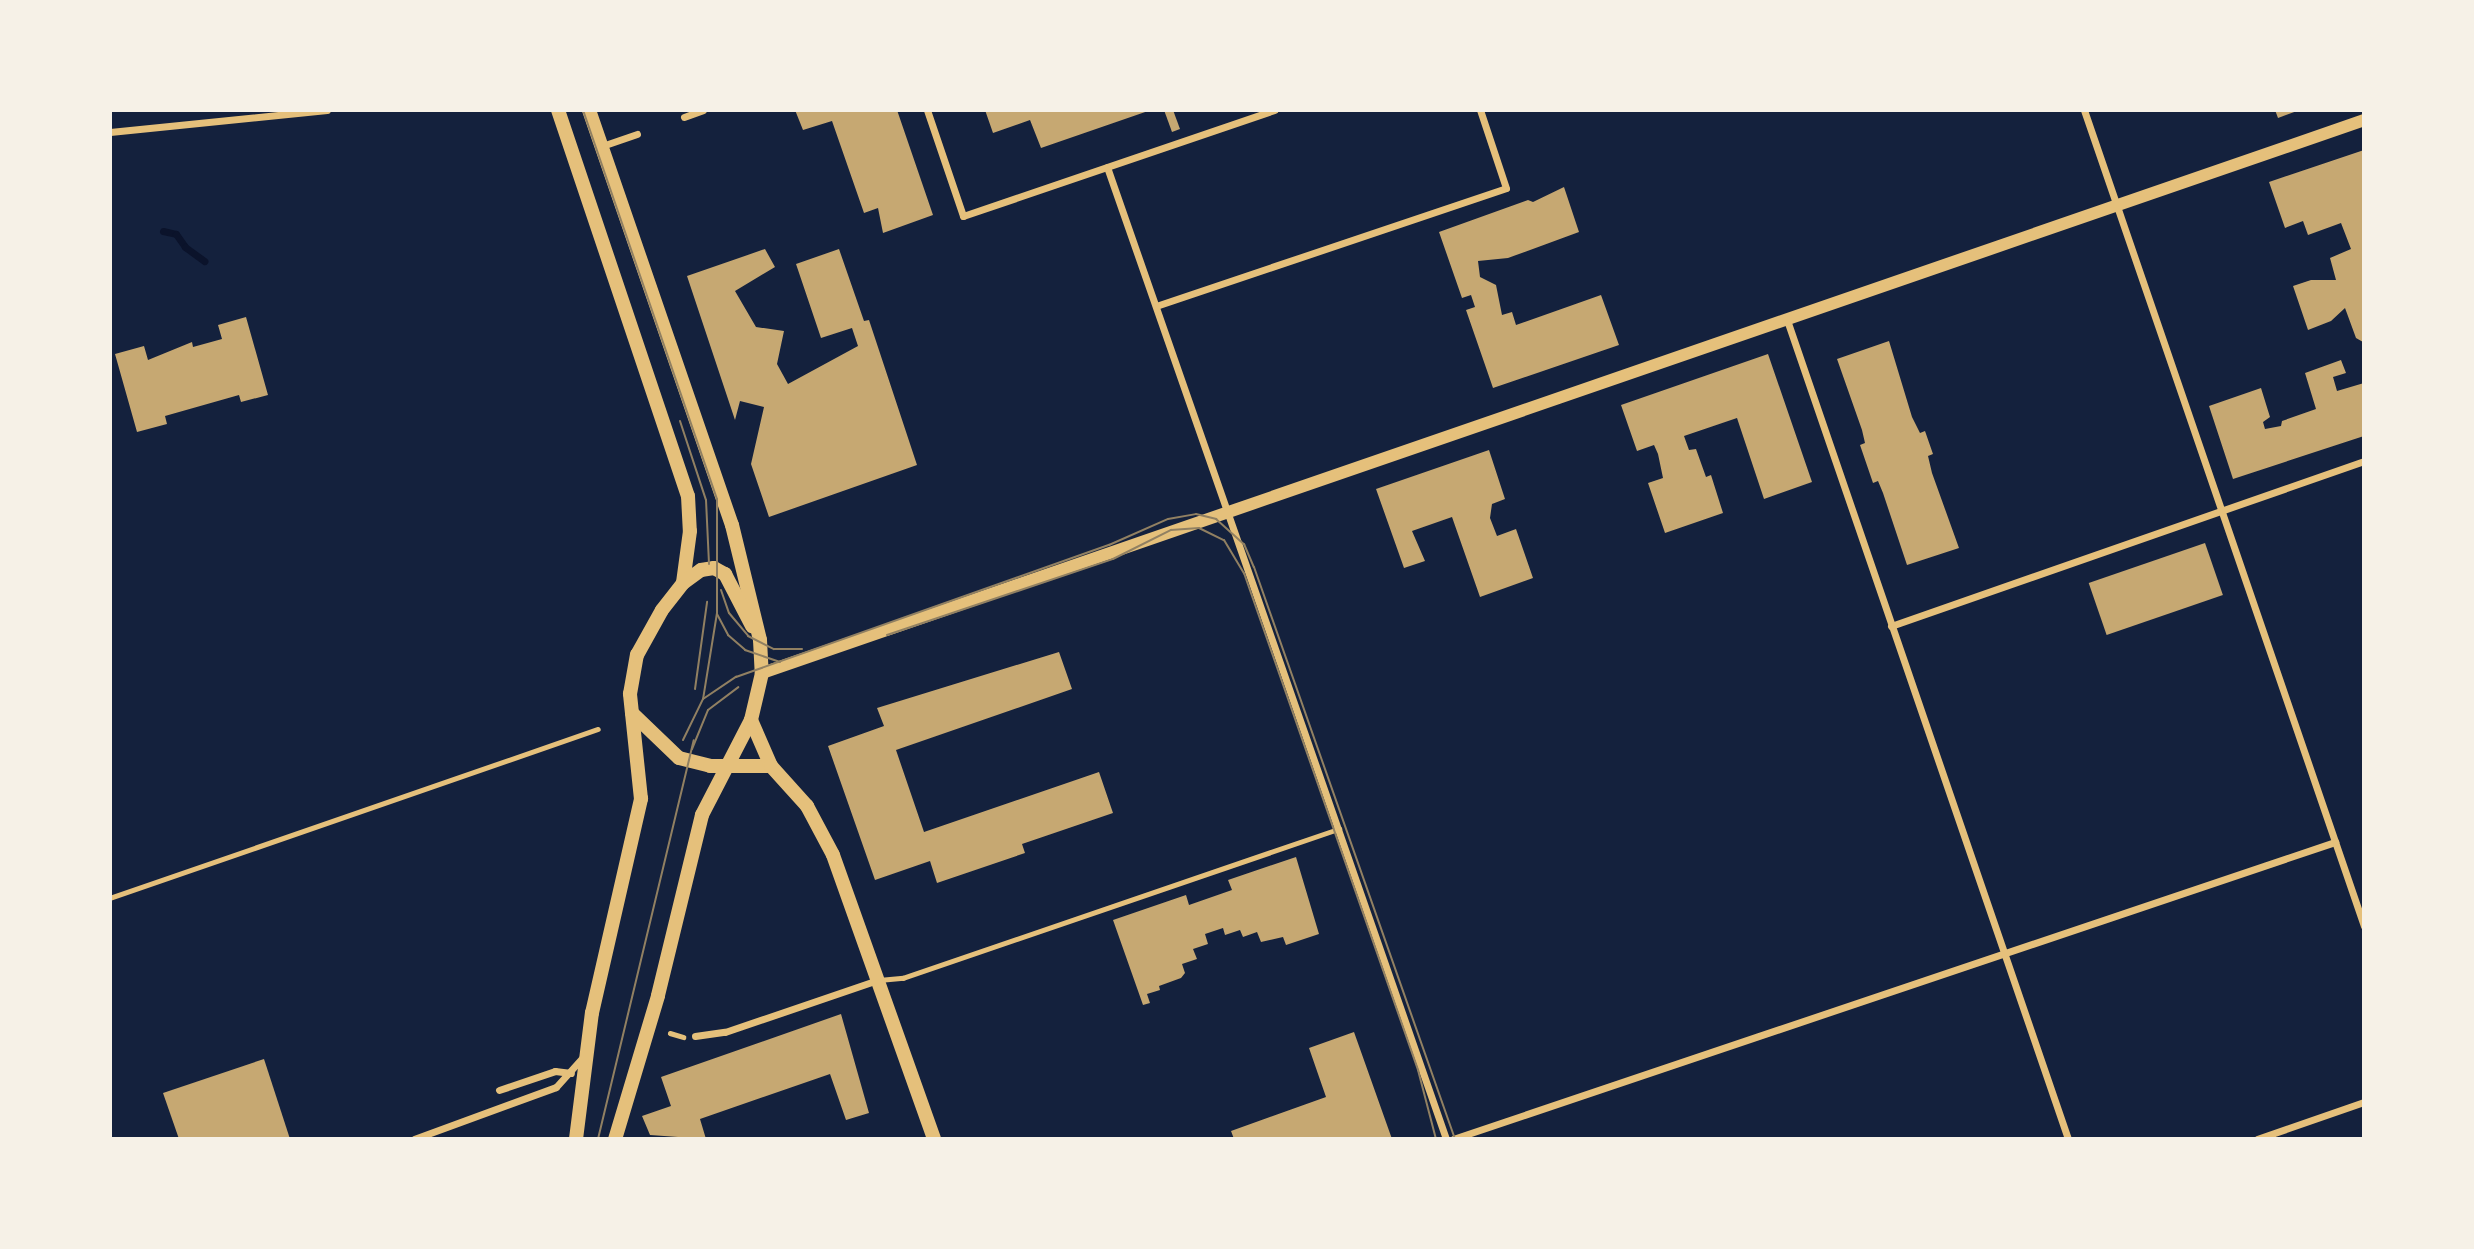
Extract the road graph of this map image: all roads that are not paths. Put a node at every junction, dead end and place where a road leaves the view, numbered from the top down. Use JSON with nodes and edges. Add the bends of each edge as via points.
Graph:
{"nodes":[{"id":1,"x":327,"y":110,"type":"edge"},
{"id":2,"x":558,"y":110,"type":"edge"},
{"id":3,"x":589,"y":110,"type":"edge"},
{"id":4,"x":703,"y":110,"type":"edge"},
{"id":5,"x":927,"y":110,"type":"edge"},
{"id":6,"x":1274,"y":110,"type":"edge"},
{"id":7,"x":1480,"y":110,"type":"edge"},
{"id":8,"x":2084,"y":110,"type":"edge"},
{"id":9,"x":684,"y":117,"type":"dead end"},
{"id":10,"x":2364,"y":120,"type":"edge"},
{"id":11,"x":110,"y":132,"type":"edge"},
{"id":12,"x":638,"y":134,"type":"dead end"},
{"id":13,"x":602,"y":146,"type":"junction"},
{"id":14,"x":1107,"y":166,"type":"junction"},
{"id":15,"x":2118,"y":205,"type":"junction"},
{"id":16,"x":1156,"y":306,"type":"junction"},
{"id":17,"x":1787,"y":320,"type":"junction"},
{"id":18,"x":2364,"y":461,"type":"edge"},
{"id":19,"x":1228,"y":511,"type":"junction"},
{"id":20,"x":2220,"y":512,"type":"junction"},
{"id":21,"x":683,"y":583,"type":"junction"},
{"id":22,"x":1891,"y":626,"type":"junction"},
{"id":23,"x":760,"y":640,"type":"junction"},
{"id":24,"x":762,"y":673,"type":"junction"},
{"id":25,"x":632,"y":713,"type":"junction"},
{"id":26,"x":751,"y":720,"type":"junction"},
{"id":27,"x":771,"y":766,"type":"junction"},
{"id":28,"x":727,"y":767,"type":"junction"},
{"id":29,"x":1340,"y":828,"type":"junction"},
{"id":30,"x":2335,"y":842,"type":"junction"},
{"id":31,"x":2364,"y":926,"type":"edge"},
{"id":32,"x":2003,"y":953,"type":"junction"},
{"id":33,"x":878,"y":980,"type":"junction"},
{"id":34,"x":695,"y":1036,"type":"dead end"},
{"id":35,"x":586,"y":1054,"type":"junction"},
{"id":36,"x":571,"y":1073,"type":"junction"},
{"id":37,"x":499,"y":1090,"type":"dead end"},
{"id":38,"x":2364,"y":1102,"type":"edge"},
{"id":39,"x":414,"y":1139,"type":"edge"},
{"id":40,"x":576,"y":1139,"type":"edge"},
{"id":41,"x":615,"y":1139,"type":"edge"},
{"id":42,"x":934,"y":1139,"type":"edge"},
{"id":43,"x":1446,"y":1139,"type":"edge"},
{"id":44,"x":1453,"y":1139,"type":"edge"},
{"id":45,"x":2068,"y":1139,"type":"edge"},
{"id":46,"x":2257,"y":1139,"type":"edge"}],
"edges":[{"from":1,"to":11,"type":"street"},
{"from":2,"to":21,"type":"main road","via":[[688,496],[690,531]]},
{"from":3,"to":13,"type":"main road"},
{"from":4,"to":9,"type":"street"},
{"from":5,"to":14,"type":"street","via":[[963,216]]},
{"from":6,"to":14,"type":"street"},
{"from":7,"to":16,"type":"street","via":[[1506,188]]},
{"from":8,"to":15,"type":"street"},
{"from":10,"to":15,"type":"street"},
{"from":12,"to":13,"type":"street"},
{"from":13,"to":23,"type":"main road","via":[[724,499]]},
{"from":14,"to":16,"type":"street"},
{"from":15,"to":17,"type":"street"},
{"from":15,"to":20,"type":"street"},
{"from":16,"to":19,"type":"street"},
{"from":17,"to":19,"type":"street"},
{"from":17,"to":22,"type":"street"},
{"from":18,"to":20,"type":"street"},
{"from":19,"to":24,"type":"street"},
{"from":19,"to":29,"type":"street"},
{"from":20,"to":22,"type":"street"},
{"from":20,"to":30,"type":"street"},
{"from":21,"to":23,"type":"main road","via":[[701,569],[720,569]]},
{"from":21,"to":25,"type":"main road","via":[[637,654],[630,694]]},
{"from":22,"to":32,"type":"street"},
{"from":23,"to":24,"type":"main road"},
{"from":24,"to":26,"type":"main road"},
{"from":25,"to":28,"type":"main road","via":[[679,758]]},
{"from":25,"to":35,"type":"main road","via":[[641,799]]},
{"from":26,"to":27,"type":"main road"},
{"from":26,"to":28,"type":"main road"},
{"from":27,"to":28,"type":"main road"},
{"from":27,"to":33,"type":"main road","via":[[818,825]]},
{"from":28,"to":41,"type":"main road","via":[[702,816],[658,996]]},
{"from":29,"to":33,"type":"lane","via":[[904,978]]},
{"from":29,"to":43,"type":"street"},
{"from":30,"to":31,"type":"street"},
{"from":30,"to":32,"type":"street"},
{"from":32,"to":44,"type":"street"},
{"from":32,"to":45,"type":"street"},
{"from":33,"to":34,"type":"street","via":[[725,1032]]},
{"from":33,"to":42,"type":"main road"},
{"from":35,"to":36,"type":"street"},
{"from":35,"to":40,"type":"main road"},
{"from":36,"to":37,"type":"street","via":[[555,1071]]},
{"from":36,"to":39,"type":"street","via":[[556,1087]]},
{"from":38,"to":46,"type":"street"}]}
